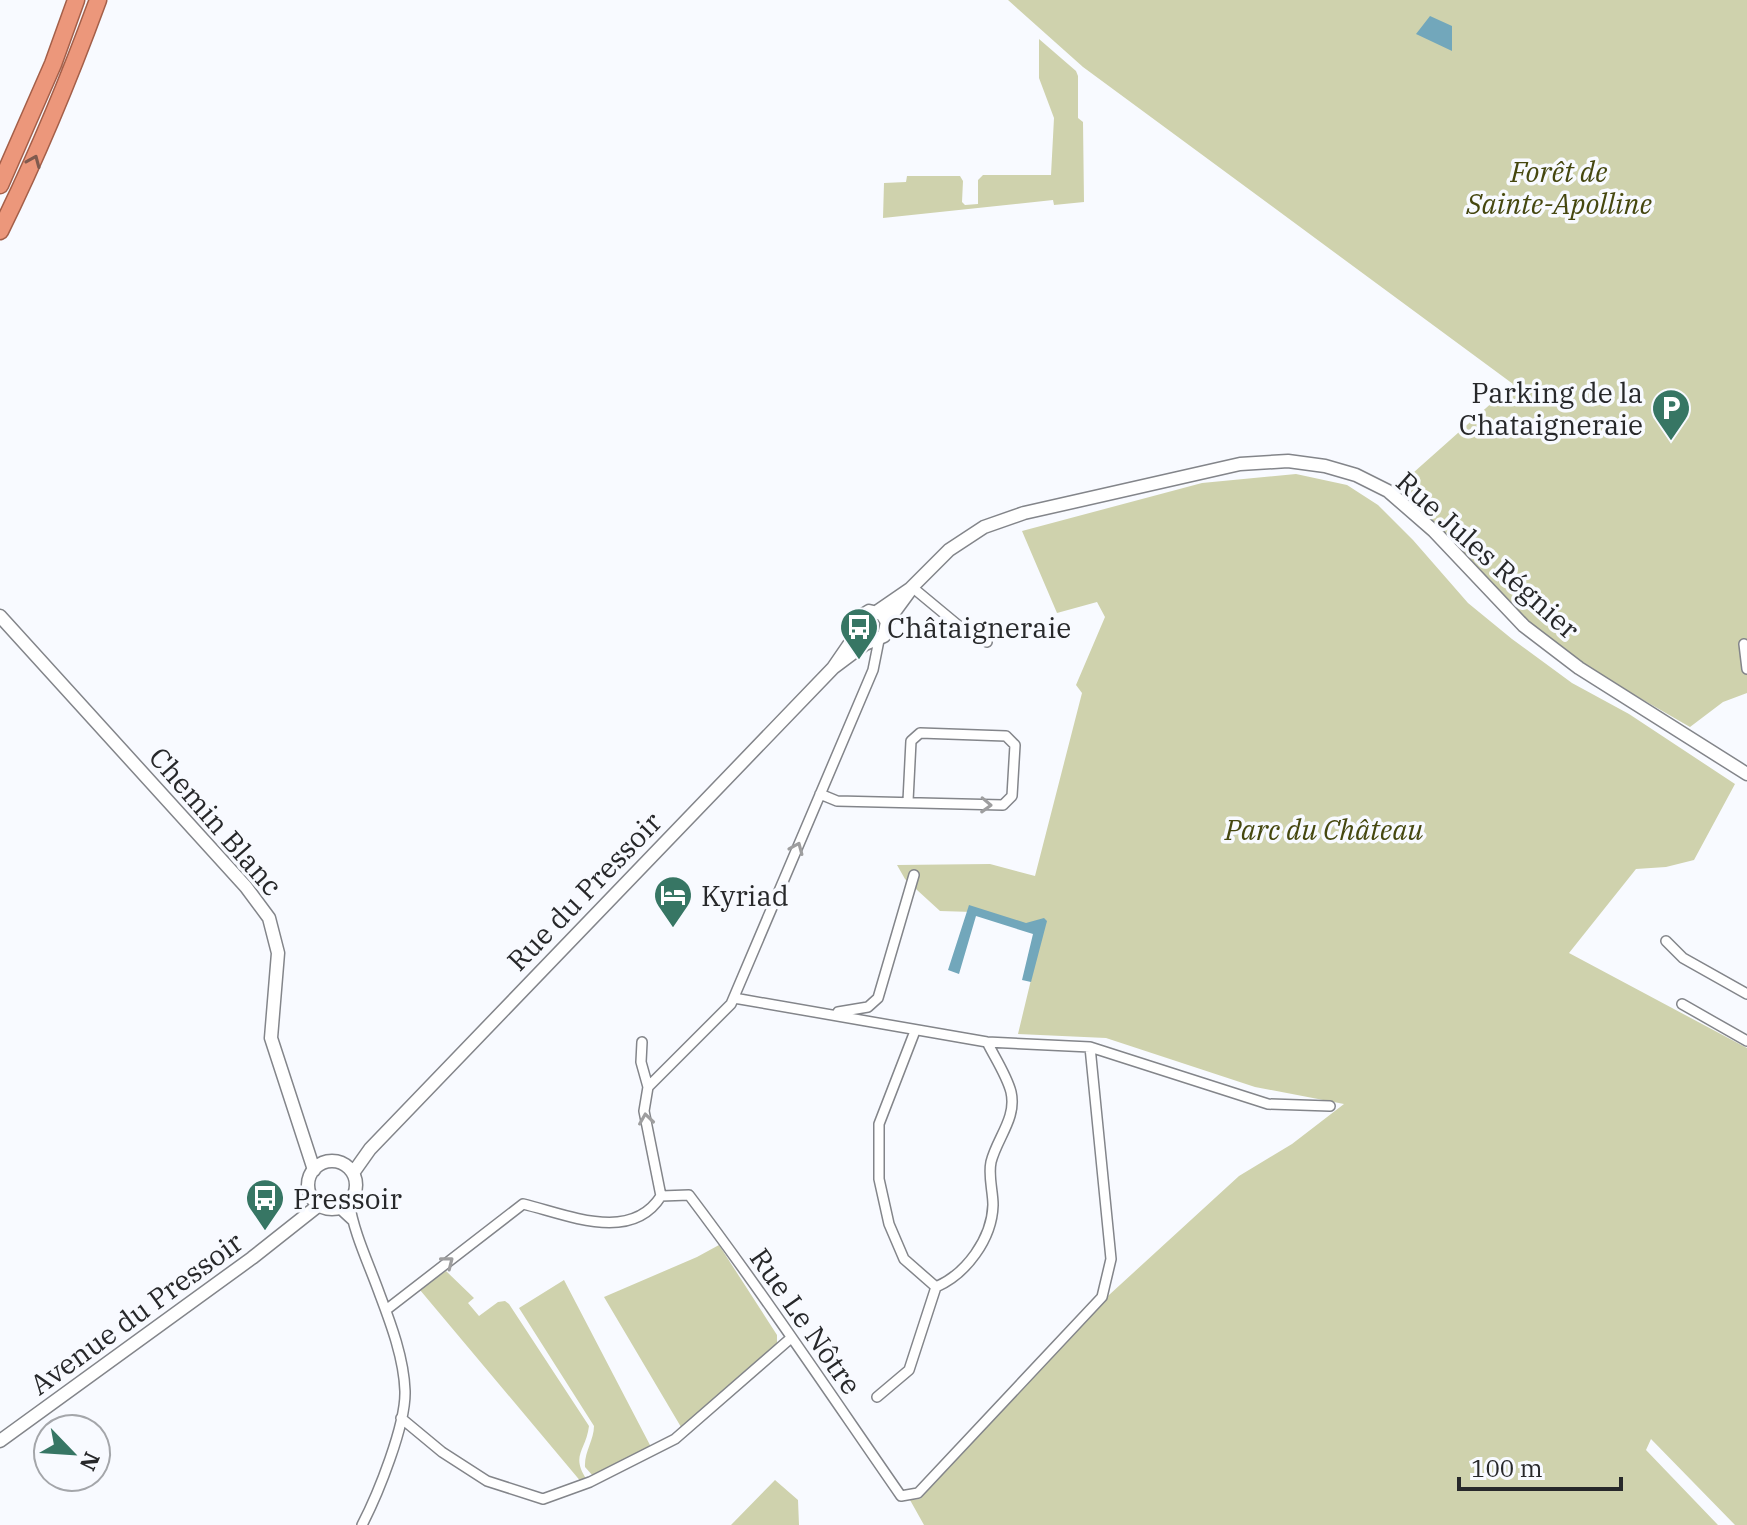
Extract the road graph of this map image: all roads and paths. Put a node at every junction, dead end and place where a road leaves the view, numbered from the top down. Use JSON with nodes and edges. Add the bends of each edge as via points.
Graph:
{"nodes":[{"id":1,"x":76,"y":0,"type":"edge"},
{"id":2,"x":98,"y":0,"type":"edge"},
{"id":3,"x":0,"y":185,"type":"edge"},
{"id":4,"x":0,"y":231,"type":"edge"},
{"id":5,"x":911,"y":588,"type":"junction"},
{"id":6,"x":878,"y":611,"type":"junction"},
{"id":7,"x":0,"y":616,"type":"edge"},
{"id":8,"x":887,"y":622,"type":"junction"},
{"id":9,"x":858,"y":629,"type":"junction"},
{"id":10,"x":875,"y":640,"type":"junction"},
{"id":11,"x":987,"y":642,"type":"dead end"},
{"id":12,"x":1744,"y":644,"type":"dead end"},
{"id":13,"x":833,"y":668,"type":"junction"},
{"id":14,"x":1747,"y":669,"type":"edge"},
{"id":15,"x":1747,"y":774,"type":"edge"},
{"id":16,"x":820,"y":794,"type":"junction"},
{"id":17,"x":908,"y":801,"type":"junction"},
{"id":18,"x":914,"y":875,"type":"dead end"},
{"id":19,"x":1666,"y":941,"type":"dead end"},
{"id":20,"x":1747,"y":994,"type":"edge"},
{"id":21,"x":734,"y":998,"type":"junction"},
{"id":22,"x":1682,"y":1004,"type":"dead end"},
{"id":23,"x":826,"y":1013,"type":"junction"},
{"id":24,"x":915,"y":1031,"type":"junction"},
{"id":25,"x":1747,"y":1041,"type":"edge"},
{"id":26,"x":642,"y":1042,"type":"dead end"},
{"id":27,"x":987,"y":1042,"type":"junction"},
{"id":28,"x":1090,"y":1047,"type":"junction"},
{"id":29,"x":648,"y":1087,"type":"junction"},
{"id":30,"x":1330,"y":1106,"type":"dead end"},
{"id":31,"x":370,"y":1149,"type":"junction"},
{"id":32,"x":340,"y":1162,"type":"junction"},
{"id":33,"x":319,"y":1166,"type":"junction"},
{"id":34,"x":353,"y":1173,"type":"junction"},
{"id":35,"x":310,"y":1193,"type":"junction"},
{"id":36,"x":661,"y":1196,"type":"junction"},
{"id":37,"x":319,"y":1205,"type":"junction"},
{"id":38,"x":344,"y":1205,"type":"junction"},
{"id":39,"x":299,"y":1221,"type":"junction"},
{"id":40,"x":936,"y":1287,"type":"junction"},
{"id":41,"x":386,"y":1310,"type":"junction"},
{"id":42,"x":791,"y":1338,"type":"junction"},
{"id":43,"x":877,"y":1397,"type":"dead end"},
{"id":44,"x":401,"y":1418,"type":"junction"},
{"id":45,"x":0,"y":1441,"type":"edge"},
{"id":46,"x":362,"y":1525,"type":"edge"}],
"edges":[{"from":1,"to":3,"type":"highway"},
{"from":4,"to":2,"type":"highway","one_way":true},
{"from":5,"to":6,"type":"street"},
{"from":5,"to":8,"type":"street"},
{"from":5,"to":11,"type":"street"},
{"from":5,"to":15,"type":"street","name":"Rue Jules Régnier","via":[[949,550],[984,527],[1024,513],[1240,464],[1288,461],[1325,466],[1388,491],[1434,531],[1524,626],[1579,668]]},
{"from":6,"to":8,"type":"street"},
{"from":6,"to":9,"type":"street","via":[[861,616]]},
{"from":7,"to":33,"type":"street","name":"Chemin Blanc","via":[[269,918],[278,953],[271,1038],[307,1147]]},
{"from":8,"to":10,"type":"street","via":[[886,632]]},
{"from":9,"to":10,"type":"street","via":[[862,637]]},
{"from":9,"to":13,"type":"street","name":"Rue du Pressoir"},
{"from":10,"to":13,"type":"street","name":"Rue du Pressoir"},
{"from":10,"to":16,"type":"street","via":[[873,670]]},
{"from":12,"to":14,"type":"street"},
{"from":13,"to":31,"type":"street","name":"Rue du Pressoir"},
{"from":16,"to":17,"type":"street","via":[[837,801]]},
{"from":21,"to":16,"type":"street","one_way":true},
{"from":17,"to":17,"type":"street","one_way":true,"via":[[1003,805],[1012,796],[1015,745],[1006,736],[920,733],[911,741]]},
{"from":18,"to":23,"type":"street","via":[[878,998],[868,1007]]},
{"from":19,"to":20,"type":"street","via":[[1683,958]]},
{"from":21,"to":23,"type":"street"},
{"from":21,"to":29,"type":"street"},
{"from":22,"to":25,"type":"street"},
{"from":23,"to":24,"type":"street"},
{"from":24,"to":27,"type":"street"},
{"from":24,"to":40,"type":"street","via":[[879,1124],[879,1179],[904,1259]]},
{"from":26,"to":29,"type":"street"},
{"from":27,"to":28,"type":"street"},
{"from":27,"to":40,"type":"street","via":[[1011,1091],[1012,1109],[991,1162],[990,1224],[973,1256],[951,1280]]},
{"from":28,"to":30,"type":"street","via":[[1268,1104]]},
{"from":28,"to":42,"type":"street","name":"Rue Le Nôtre","via":[[1111,1259],[1102,1297],[918,1493],[901,1496]]},
{"from":36,"to":29,"type":"street","one_way":true,"via":[[644,1111]]},
{"from":31,"to":32,"type":"street","name":"Rue du Pressoir"},
{"from":31,"to":34,"type":"street","name":"Rue du Pressoir"},
{"from":32,"to":33,"type":"street"},
{"from":32,"to":34,"type":"street"},
{"from":33,"to":35,"type":"street","via":[[310,1177]]},
{"from":34,"to":38,"type":"street","via":[[356,1188]]},
{"from":35,"to":37,"type":"street"},
{"from":35,"to":39,"type":"street"},
{"from":41,"to":36,"type":"street","one_way":true,"via":[[523,1204],[604,1223],[627,1223]]},
{"from":36,"to":42,"type":"street","name":"Rue Le Nôtre","via":[[689,1195]]},
{"from":37,"to":38,"type":"street"},
{"from":37,"to":39,"type":"street","name":"Avenue du Pressoir"},
{"from":38,"to":41,"type":"street"},
{"from":39,"to":45,"type":"street","name":"Avenue du Pressoir"},
{"from":40,"to":43,"type":"street","via":[[909,1370]]},
{"from":41,"to":44,"type":"street","via":[[403,1373]]},
{"from":42,"to":44,"type":"street","via":[[675,1439],[543,1499],[487,1481]]},
{"from":44,"to":46,"type":"street"}]}
